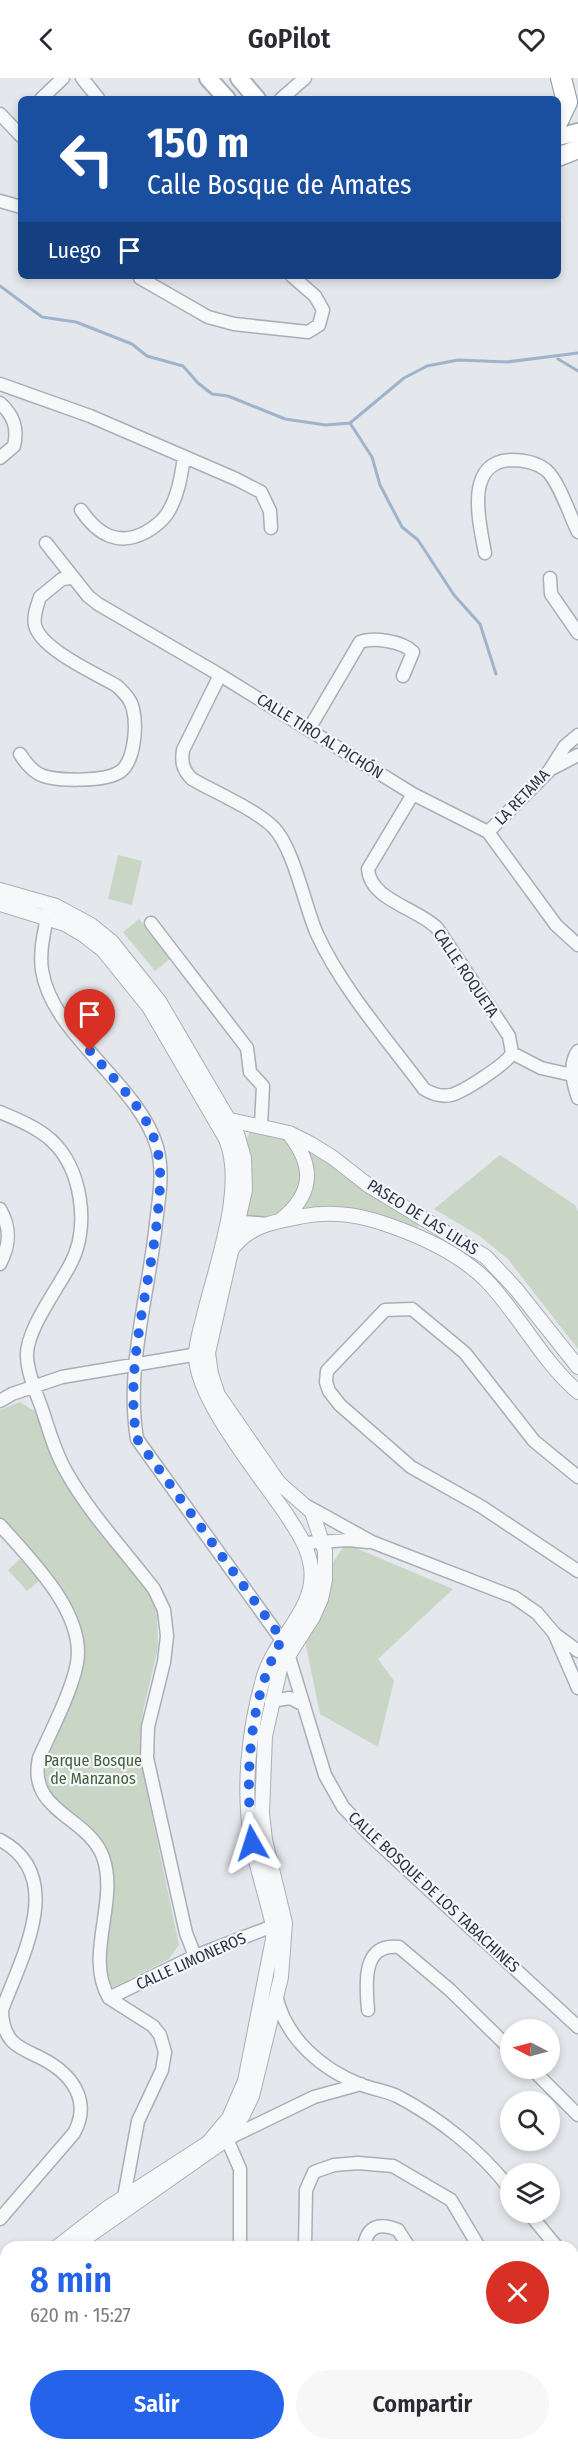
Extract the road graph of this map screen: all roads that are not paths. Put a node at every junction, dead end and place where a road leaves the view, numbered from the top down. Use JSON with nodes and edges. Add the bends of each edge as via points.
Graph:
{"nodes":[{"id":1,"x":63,"y":78,"type":"edge"},
{"id":2,"x":82,"y":78,"type":"edge"},
{"id":3,"x":208,"y":78,"type":"edge"},
{"id":4,"x":239,"y":78,"type":"edge"},
{"id":5,"x":305,"y":78,"type":"edge"},
{"id":6,"x":562,"y":79,"type":"edge"},
{"id":7,"x":44,"y":96,"type":"edge"},
{"id":8,"x":96,"y":96,"type":"edge"},
{"id":9,"x":224,"y":96,"type":"edge"},
{"id":10,"x":254,"y":96,"type":"edge"},
{"id":11,"x":284,"y":96,"type":"edge"},
{"id":12,"x":570,"y":111,"type":"edge"},
{"id":13,"x":0,"y":114,"type":"edge"},
{"id":14,"x":578,"y":132,"type":"edge"},
{"id":15,"x":18,"y":133,"type":"edge"},
{"id":16,"x":561,"y":136,"type":"edge"},
{"id":17,"x":0,"y":201,"type":"edge"},
{"id":18,"x":18,"y":206,"type":"edge"},
{"id":19,"x":142,"y":279,"type":"edge"},
{"id":20,"x":295,"y":279,"type":"edge"},
{"id":21,"x":0,"y":384,"type":"edge"},
{"id":22,"x":1,"y":403,"type":"edge"},
{"id":23,"x":184,"y":457,"type":"junction"},
{"id":24,"x":0,"y":458,"type":"edge"},
{"id":25,"x":81,"y":510,"type":"dead end"},
{"id":26,"x":271,"y":528,"type":"dead end"},
{"id":27,"x":578,"y":532,"type":"edge"},
{"id":28,"x":46,"y":543,"type":"dead end"},
{"id":29,"x":486,"y":554,"type":"dead end"},
{"id":30,"x":72,"y":578,"type":"junction"},
{"id":31,"x":550,"y":578,"type":"dead end"},
{"id":32,"x":578,"y":633,"type":"edge"},
{"id":33,"x":220,"y":675,"type":"junction"},
{"id":34,"x":403,"y":676,"type":"dead end"},
{"id":35,"x":309,"y":729,"type":"junction"},
{"id":36,"x":578,"y":735,"type":"edge"},
{"id":37,"x":20,"y":754,"type":"dead end"},
{"id":38,"x":578,"y":755,"type":"edge"},
{"id":39,"x":549,"y":771,"type":"junction"},
{"id":40,"x":413,"y":794,"type":"junction"},
{"id":41,"x":488,"y":832,"type":"junction"},
{"id":42,"x":0,"y":890,"type":"edge"},
{"id":43,"x":0,"y":904,"type":"edge"},
{"id":44,"x":48,"y":910,"type":"junction"},
{"id":45,"x":151,"y":923,"type":"dead end"},
{"id":46,"x":578,"y":945,"type":"edge"},
{"id":47,"x":578,"y":1051,"type":"edge"},
{"id":48,"x":512,"y":1053,"type":"junction"},
{"id":49,"x":572,"y":1075,"type":"junction"},
{"id":50,"x":578,"y":1098,"type":"edge"},
{"id":51,"x":0,"y":1112,"type":"edge"},
{"id":52,"x":230,"y":1120,"type":"junction"},
{"id":53,"x":261,"y":1125,"type":"junction"},
{"id":54,"x":289,"y":1133,"type":"junction"},
{"id":55,"x":0,"y":1209,"type":"edge"},
{"id":56,"x":232,"y":1221,"type":"junction"},
{"id":57,"x":274,"y":1222,"type":"junction"},
{"id":58,"x":230,"y":1251,"type":"junction"},
{"id":59,"x":0,"y":1264,"type":"edge"},
{"id":60,"x":202,"y":1353,"type":"junction"},
{"id":61,"x":135,"y":1365,"type":"junction"},
{"id":62,"x":578,"y":1367,"type":"edge"},
{"id":63,"x":34,"y":1386,"type":"junction"},
{"id":64,"x":578,"y":1392,"type":"edge"},
{"id":65,"x":0,"y":1401,"type":"edge"},
{"id":66,"x":578,"y":1477,"type":"edge"},
{"id":67,"x":308,"y":1506,"type":"junction"},
{"id":68,"x":318,"y":1525,"type":"junction"},
{"id":69,"x":0,"y":1526,"type":"edge"},
{"id":70,"x":345,"y":1526,"type":"junction"},
{"id":71,"x":302,"y":1539,"type":"junction"},
{"id":72,"x":323,"y":1541,"type":"junction"},
{"id":73,"x":372,"y":1542,"type":"junction"},
{"id":74,"x":578,"y":1571,"type":"edge"},
{"id":75,"x":554,"y":1633,"type":"junction"},
{"id":76,"x":282,"y":1639,"type":"junction"},
{"id":77,"x":578,"y":1650,"type":"edge"},
{"id":78,"x":288,"y":1653,"type":"junction"},
{"id":79,"x":578,"y":1688,"type":"edge"},
{"id":80,"x":271,"y":1701,"type":"junction"},
{"id":81,"x":304,"y":1705,"type":"junction"},
{"id":82,"x":0,"y":1840,"type":"edge"},
{"id":83,"x":273,"y":1926,"type":"junction"},
{"id":84,"x":195,"y":1956,"type":"junction"},
{"id":85,"x":276,"y":1995,"type":"junction"},
{"id":86,"x":110,"y":1998,"type":"junction"},
{"id":87,"x":368,"y":2010,"type":"dead end"},
{"id":88,"x":578,"y":2027,"type":"edge"},
{"id":89,"x":500,"y":2039,"type":"edge"},
{"id":90,"x":542,"y":2079,"type":"edge"},
{"id":91,"x":361,"y":2084,"type":"junction"},
{"id":92,"x":246,"y":2096,"type":"junction"},
{"id":93,"x":578,"y":2115,"type":"edge"},
{"id":94,"x":228,"y":2139,"type":"junction"},
{"id":95,"x":500,"y":2176,"type":"edge"},
{"id":96,"x":124,"y":2197,"type":"junction"},
{"id":97,"x":0,"y":2219,"type":"edge"},
{"id":98,"x":537,"y":2223,"type":"edge"},
{"id":99,"x":65,"y":2241,"type":"edge"},
{"id":100,"x":82,"y":2241,"type":"edge"},
{"id":101,"x":240,"y":2241,"type":"edge"},
{"id":102,"x":305,"y":2241,"type":"edge"},
{"id":103,"x":365,"y":2241,"type":"edge"},
{"id":104,"x":405,"y":2241,"type":"edge"},
{"id":105,"x":476,"y":2241,"type":"edge"},
{"id":106,"x":552,"y":2241,"type":"edge"}],
"edges":[{"from":1,"to":7,"type":"street"},
{"from":2,"to":8,"type":"street"},
{"from":3,"to":9,"type":"main road"},
{"from":4,"to":10,"type":"main road"},
{"from":5,"to":11,"type":"street"},
{"from":6,"to":12,"type":"highway"},
{"from":13,"to":15,"type":"street"},
{"from":14,"to":16,"type":"main road"},
{"from":17,"to":18,"type":"street"},
{"from":19,"to":20,"type":"street","via":[[208,317],[234,324],[308,332],[319,325],[323,310],[315,296]]},
{"from":21,"to":23,"type":"street","via":[[90,416]]},
{"from":22,"to":24,"type":"street","via":[[18,431],[15,446]]},
{"from":23,"to":25,"type":"street","via":[[178,491],[166,515],[134,538],[122,540],[105,535]]},
{"from":23,"to":26,"type":"street","via":[[261,492],[270,510]]},
{"from":27,"to":29,"type":"street","via":[[547,471],[523,460],[507,460],[492,468],[478,491],[477,508]]},
{"from":28,"to":30,"type":"street","name":"CALLE TIRO AL PICHÓN"},
{"from":30,"to":33,"type":"street","name":"CALLE TIRO AL PICHÓN","via":[[98,604]]},
{"from":30,"to":37,"type":"street","via":[[56,582],[40,597],[35,624],[40,637],[50,646],[127,695],[135,720],[130,759],[114,776],[62,779],[36,773]]},
{"from":31,"to":32,"type":"street","via":[[551,594]]},
{"from":33,"to":35,"type":"street","name":"CALLE TIRO AL PICHÓN"},
{"from":33,"to":48,"type":"street","via":[[183,750],[184,771],[275,829],[333,964],[424,1089],[441,1096],[453,1095],[506,1062]]},
{"from":34,"to":35,"type":"street","via":[[412,658],[408,647],[369,638],[360,642]]},
{"from":35,"to":40,"type":"street","name":"CALLE TIRO AL PICHÓN"},
{"from":36,"to":39,"type":"street","name":"LA RETAMA","via":[[565,746]]},
{"from":38,"to":39,"type":"street"},
{"from":39,"to":41,"type":"street","name":"LA RETAMA"},
{"from":40,"to":41,"type":"street","name":"CALLE TIRO AL PICHÓN"},
{"from":40,"to":48,"type":"street","name":"CALLE ROQUETA","via":[[368,869],[369,879],[375,889],[437,928],[509,1036]]},
{"from":41,"to":46,"type":"street","name":"CALLE TIRO AL PICHÓN","via":[[556,925]]},
{"from":42,"to":44,"type":"street"},
{"from":43,"to":44,"type":"street"},
{"from":44,"to":52,"type":"street","via":[[98,930],[133,966],[159,1001]]},
{"from":44,"to":56,"type":"street","via":[[90,939],[123,974],[149,1007],[220,1126],[234,1170]]},
{"from":44,"to":61,"type":"street","name":"CALLE BOSQUE DE LOS TABACHINES","via":[[41,951],[47,986],[66,1022],[149,1126],[162,1171]]},
{"from":45,"to":53,"type":"street","via":[[247,1048],[250,1072],[263,1086]]},
{"from":47,"to":49,"type":"street","via":[[573,1057]]},
{"from":48,"to":49,"type":"street","via":[[541,1068]]},
{"from":49,"to":50,"type":"street"},
{"from":51,"to":63,"type":"street","via":[[30,1124],[53,1142],[69,1164],[82,1218],[73,1260],[30,1339],[26,1354]]},
{"from":52,"to":53,"type":"street","name":"PASEO DE LAS LILAS"},
{"from":52,"to":56,"type":"street","via":[[246,1169],[244,1200]]},
{"from":53,"to":54,"type":"street","name":"PASEO DE LAS LILAS"},
{"from":54,"to":57,"type":"street","via":[[304,1157],[307,1180],[299,1202]]},
{"from":54,"to":62,"type":"street","name":"PASEO DE LAS LILAS","via":[[486,1257]]},
{"from":55,"to":59,"type":"street","via":[[8,1224],[8,1244]]},
{"from":56,"to":57,"type":"street","name":"PASEO DE LAS LILAS"},
{"from":56,"to":58,"type":"street"},
{"from":56,"to":60,"type":"street"},
{"from":57,"to":58,"type":"street","name":"PASEO DE LAS LILAS","via":[[248,1233]]},
{"from":57,"to":64,"type":"street","name":"PASEO DE LAS LILAS","via":[[326,1213],[351,1214],[444,1248],[485,1279],[550,1363]]},
{"from":58,"to":60,"type":"street"},
{"from":60,"to":61,"type":"street"},
{"from":60,"to":67,"type":"street","via":[[218,1395],[282,1487]]},
{"from":60,"to":71,"type":"street","via":[[199,1378],[208,1401]]},
{"from":61,"to":63,"type":"street","via":[[62,1377]]},
{"from":61,"to":76,"type":"street","name":"CALLE BOSQUE DE LOS TABACHINES","via":[[133,1418],[137,1439]]},
{"from":63,"to":65,"type":"street"},
{"from":63,"to":84,"type":"street","via":[[68,1474],[154,1589],[164,1610],[166,1649],[151,1712],[147,1758],[186,1933]]},
{"from":66,"to":74,"type":"street","via":[[534,1441],[465,1353],[412,1309],[385,1310],[327,1371],[326,1382],[340,1405],[411,1467],[482,1507]]},
{"from":67,"to":68,"type":"street"},
{"from":67,"to":70,"type":"street"},
{"from":68,"to":70,"type":"street"},
{"from":68,"to":71,"type":"street"},
{"from":68,"to":72,"type":"street"},
{"from":69,"to":86,"type":"street","via":[[50,1582],[65,1608],[77,1644],[75,1670],[39,1758],[37,1772],[45,1798],[94,1842],[103,1858],[106,1883],[100,1972]]},
{"from":70,"to":73,"type":"street"},
{"from":71,"to":72,"type":"street"},
{"from":71,"to":76,"type":"street","via":[[312,1569],[311,1587],[302,1610]]},
{"from":72,"to":73,"type":"street"},
{"from":72,"to":78,"type":"street","via":[[326,1570],[321,1599]]},
{"from":73,"to":75,"type":"street","via":[[514,1597],[537,1612]]},
{"from":75,"to":77,"type":"street"},
{"from":75,"to":79,"type":"street"},
{"from":76,"to":78,"type":"street","name":"CALLE BOSQUE DE LOS TABACHINES"},
{"from":76,"to":83,"type":"street","via":[[261,1686],[249,1773],[252,1843]]},
{"from":78,"to":80,"type":"street"},
{"from":78,"to":81,"type":"street","name":"CALLE BOSQUE DE LOS TABACHINES"},
{"from":80,"to":81,"type":"street","via":[[290,1698]]},
{"from":80,"to":85,"type":"street","via":[[265,1736],[262,1813],[285,1923]]},
{"from":81,"to":88,"type":"street","name":"CALLE BOSQUE DE LOS TABACHINES","via":[[325,1775],[343,1807]]},
{"from":82,"to":97,"type":"street","via":[[26,1862],[37,1898],[35,1916],[2,2010],[3,2025],[14,2043],[67,2074],[81,2106],[74,2133]]},
{"from":83,"to":84,"type":"street","name":"CALLE LIMONEROS"},
{"from":83,"to":92,"type":"street"},
{"from":84,"to":86,"type":"street","name":"CALLE LIMONEROS"},
{"from":85,"to":91,"type":"street","via":[[290,2028],[309,2052],[332,2072]]},
{"from":85,"to":92,"type":"street"},
{"from":86,"to":96,"type":"street","via":[[153,2026],[165,2052],[162,2070],[138,2121]]},
{"from":87,"to":89,"type":"street","via":[[366,1972],[370,1961],[380,1949],[399,1947]]},
{"from":90,"to":93,"type":"street"},
{"from":91,"to":94,"type":"street","via":[[314,2097]]},
{"from":91,"to":95,"type":"street","via":[[395,2096],[428,2116],[488,2161]]},
{"from":92,"to":94,"type":"street"},
{"from":92,"to":96,"type":"street","via":[[208,2143]]},
{"from":94,"to":100,"type":"street"},
{"from":94,"to":101,"type":"street","via":[[240,2169]]},
{"from":96,"to":99,"type":"street"},
{"from":98,"to":106,"type":"street"},
{"from":102,"to":105,"type":"street","via":[[306,2190],[314,2172],[358,2163],[393,2166],[452,2200]]},
{"from":103,"to":104,"type":"street","via":[[379,2224],[398,2230]]}]}
